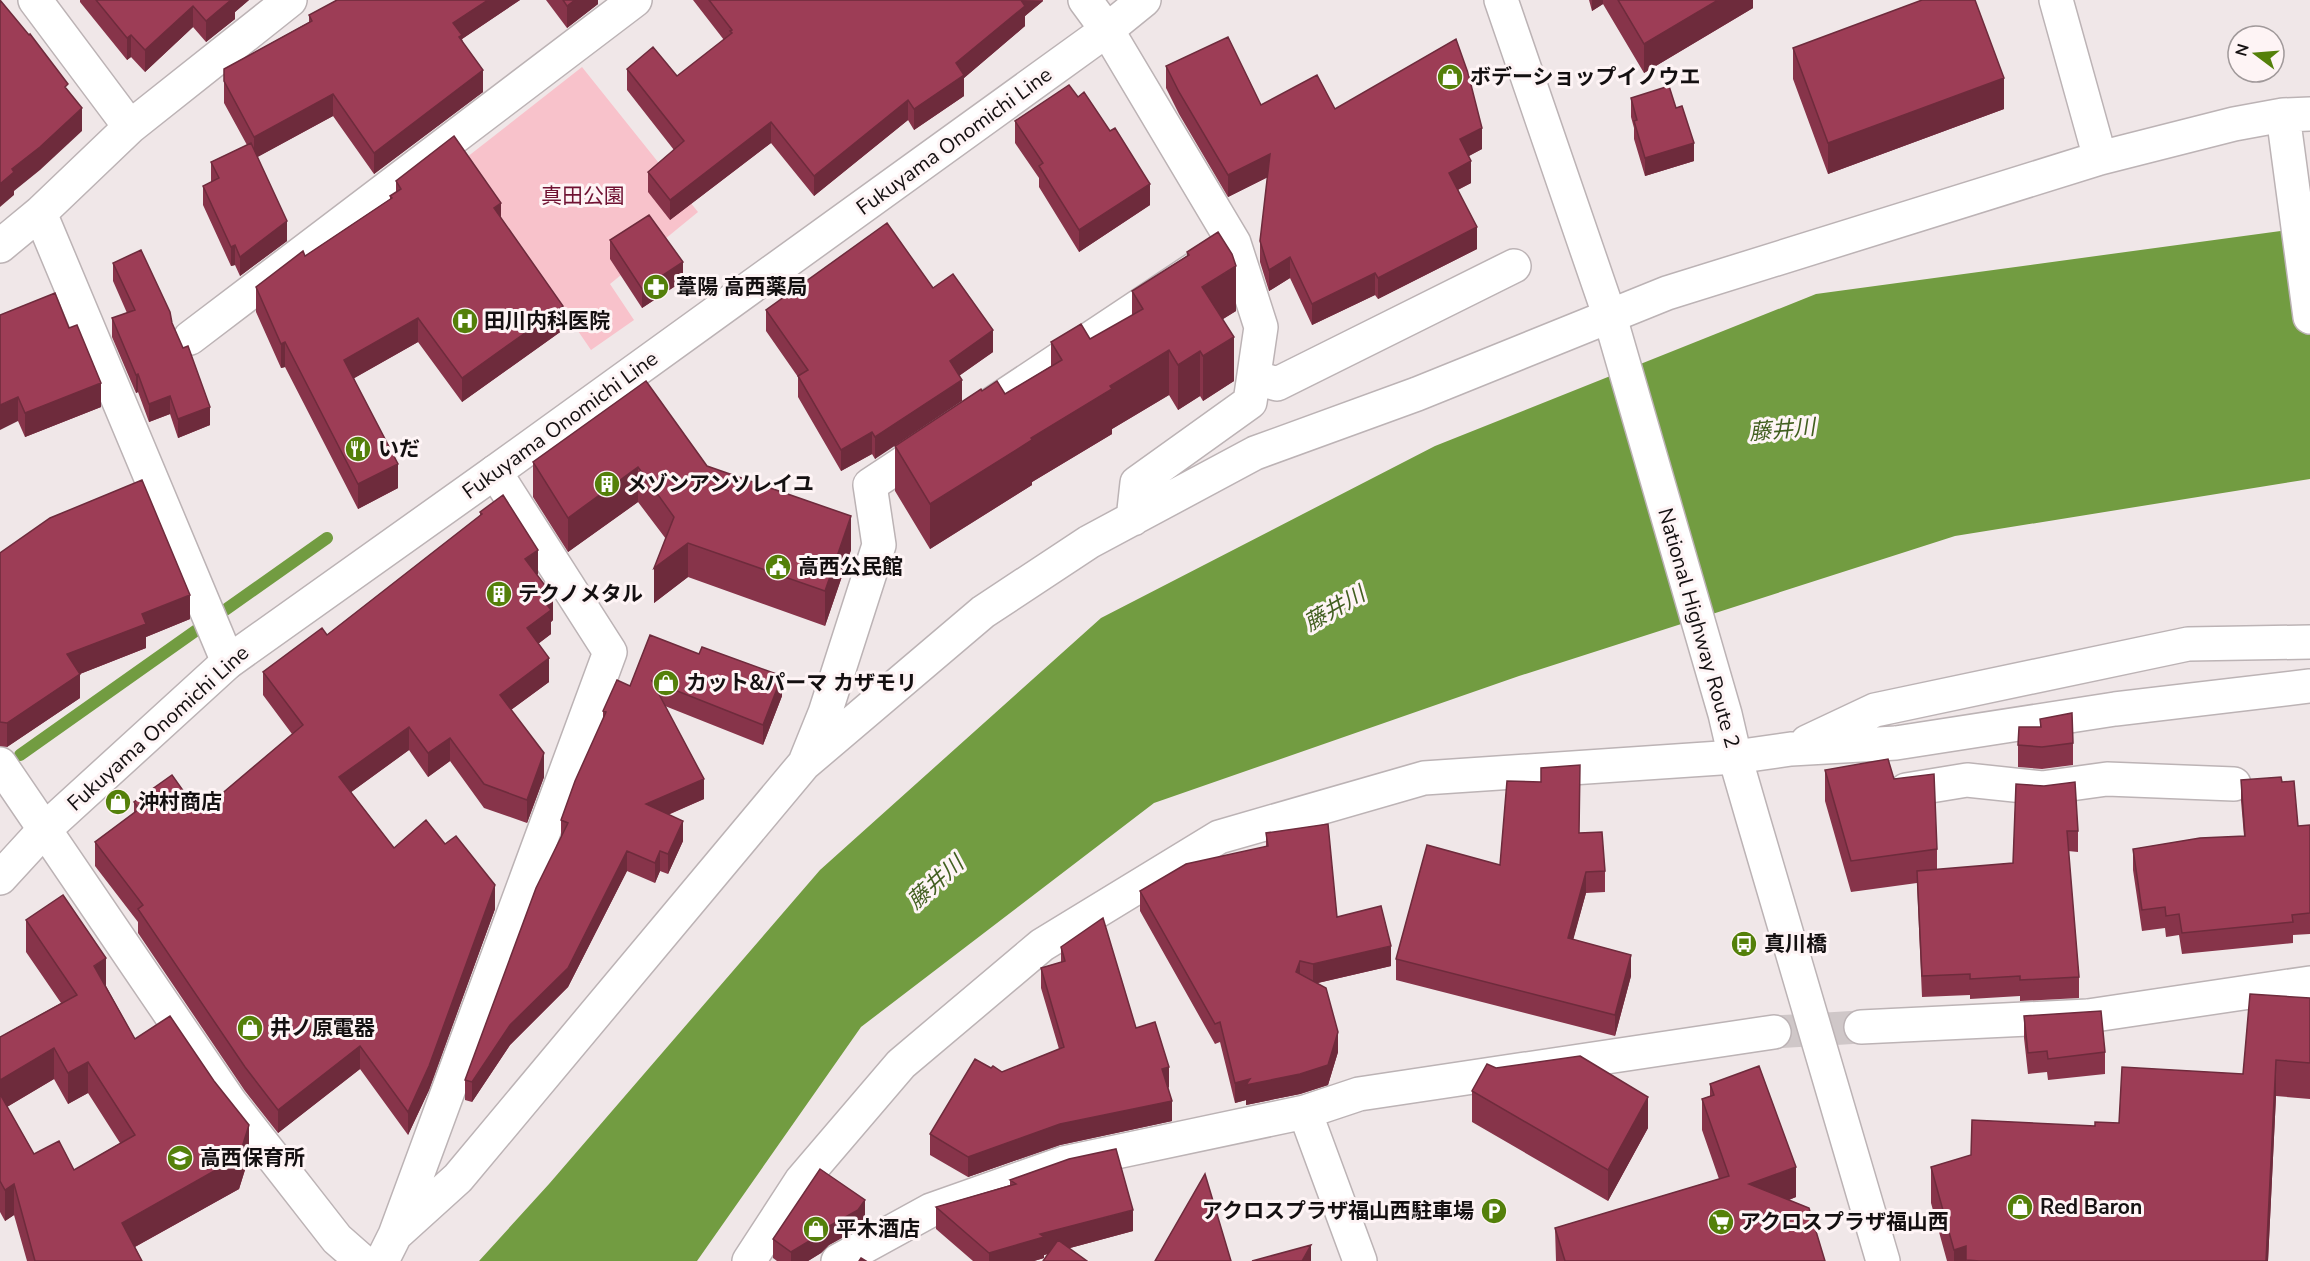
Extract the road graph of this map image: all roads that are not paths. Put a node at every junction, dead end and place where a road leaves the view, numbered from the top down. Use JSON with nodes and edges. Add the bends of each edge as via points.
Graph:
{"nodes":[{"id":1,"x":35,"y":0,"type":"edge"},
{"id":2,"x":635,"y":0,"type":"edge"},
{"id":3,"x":1085,"y":0,"type":"edge"},
{"id":4,"x":1144,"y":0,"type":"edge"},
{"id":5,"x":1501,"y":0,"type":"edge"},
{"id":6,"x":2056,"y":0,"type":"edge"},
{"id":7,"x":288,"y":1,"type":"edge"},
{"id":8,"x":1107,"y":30,"type":"junction"},
{"id":9,"x":2296,"y":115,"type":"edge"},
{"id":10,"x":130,"y":127,"type":"junction"},
{"id":11,"x":2100,"y":159,"type":"junction"},
{"id":12,"x":40,"y":213,"type":"junction"},
{"id":13,"x":1234,"y":243,"type":"junction"},
{"id":14,"x":0,"y":246,"type":"edge"},
{"id":15,"x":1514,"y":266,"type":"dead end"},
{"id":16,"x":1610,"y":316,"type":"junction"},
{"id":17,"x":2310,"y":317,"type":"edge"},
{"id":18,"x":190,"y":338,"type":"dead end"},
{"id":19,"x":1254,"y":377,"type":"junction"},
{"id":20,"x":495,"y":472,"type":"junction"},
{"id":21,"x":1133,"y":519,"type":"junction"},
{"id":22,"x":2310,"y":642,"type":"edge"},
{"id":23,"x":228,"y":662,"type":"junction"},
{"id":24,"x":2310,"y":686,"type":"edge"},
{"id":25,"x":832,"y":724,"type":"junction"},
{"id":26,"x":1950,"y":734,"type":"junction"},
{"id":27,"x":1791,"y":749,"type":"junction"},
{"id":28,"x":1735,"y":757,"type":"junction"},
{"id":29,"x":0,"y":764,"type":"edge"},
{"id":30,"x":1966,"y":780,"type":"junction"},
{"id":31,"x":2234,"y":784,"type":"dead end"},
{"id":32,"x":1906,"y":790,"type":"edge"},
{"id":33,"x":45,"y":829,"type":"junction"},
{"id":34,"x":0,"y":878,"type":"edge"},
{"id":35,"x":2310,"y":983,"type":"edge"},
{"id":36,"x":1861,"y":1027,"type":"tunnel mouth"},
{"id":37,"x":1774,"y":1032,"type":"tunnel mouth"},
{"id":38,"x":1305,"y":1112,"type":"junction"},
{"id":39,"x":388,"y":1248,"type":"edge"},
{"id":40,"x":362,"y":1261,"type":"edge"},
{"id":41,"x":749,"y":1261,"type":"edge"},
{"id":42,"x":838,"y":1261,"type":"edge"},
{"id":43,"x":1360,"y":1261,"type":"edge"},
{"id":44,"x":1883,"y":1261,"type":"edge"}],
"edges":[{"from":1,"to":10,"type":"main road"},
{"from":2,"to":18,"type":"main road"},
{"from":3,"to":8,"type":"main road"},
{"from":4,"to":8,"type":"main road","name":"Fukuyama Onomichi Line"},
{"from":5,"to":16,"type":"main road","name":"National Highway Route 2"},
{"from":6,"to":11,"type":"main road"},
{"from":7,"to":10,"type":"main road"},
{"from":8,"to":13,"type":"main road"},
{"from":8,"to":20,"type":"main road","name":"Fukuyama Onomichi Line"},
{"from":9,"to":11,"type":"main road","via":[[2234,124]]},
{"from":9,"to":17,"type":"main road"},
{"from":10,"to":12,"type":"main road"},
{"from":11,"to":16,"type":"main road","via":[[1667,293]]},
{"from":12,"to":14,"type":"main road"},
{"from":12,"to":23,"type":"main road"},
{"from":13,"to":19,"type":"main road","via":[[1261,327]]},
{"from":13,"to":25,"type":"main road","via":[[870,485],[879,544]]},
{"from":15,"to":19,"type":"main road","via":[[1277,384]]},
{"from":16,"to":21,"type":"main road","via":[[1417,394],[1256,453]]},
{"from":16,"to":28,"type":"main road","name":"National Highway Route 2"},
{"from":19,"to":21,"type":"main road","via":[[1250,402],[1137,483]]},
{"from":20,"to":23,"type":"main road","name":"Fukuyama Onomichi Line"},
{"from":20,"to":39,"type":"main road","via":[[610,652]]},
{"from":21,"to":25,"type":"main road","via":[[1089,542],[983,612]]},
{"from":22,"to":27,"type":"main road","via":[[2188,644],[1875,710]]},
{"from":23,"to":33,"type":"main road","name":"Fukuyama Onomichi Line"},
{"from":24,"to":26,"type":"main road"},
{"from":25,"to":39,"type":"main road","via":[[804,764],[458,1178]]},
{"from":26,"to":27,"type":"main road","via":[[1896,743]]},
{"from":26,"to":30,"type":"main road"},
{"from":27,"to":28,"type":"main road"},
{"from":28,"to":41,"type":"main road","via":[[1424,778],[1219,837],[1042,945],[902,1064],[801,1181]]},
{"from":28,"to":44,"type":"main road","name":"National Highway Route 2"},
{"from":29,"to":33,"type":"main road"},
{"from":30,"to":31,"type":"main road","via":[[2042,788],[2107,779]]},
{"from":30,"to":32,"type":"main road"},
{"from":33,"to":34,"type":"main road","name":"Fukuyama Onomichi Line"},
{"from":33,"to":40,"type":"main road","via":[[230,1102],[337,1239]]},
{"from":35,"to":36,"type":"main road","via":[[2088,1016]]},
{"from":37,"to":38,"type":"main road","via":[[1359,1094]]},
{"from":38,"to":42,"type":"main road","via":[[1064,1163],[931,1210]]},
{"from":38,"to":43,"type":"main road"}]}
